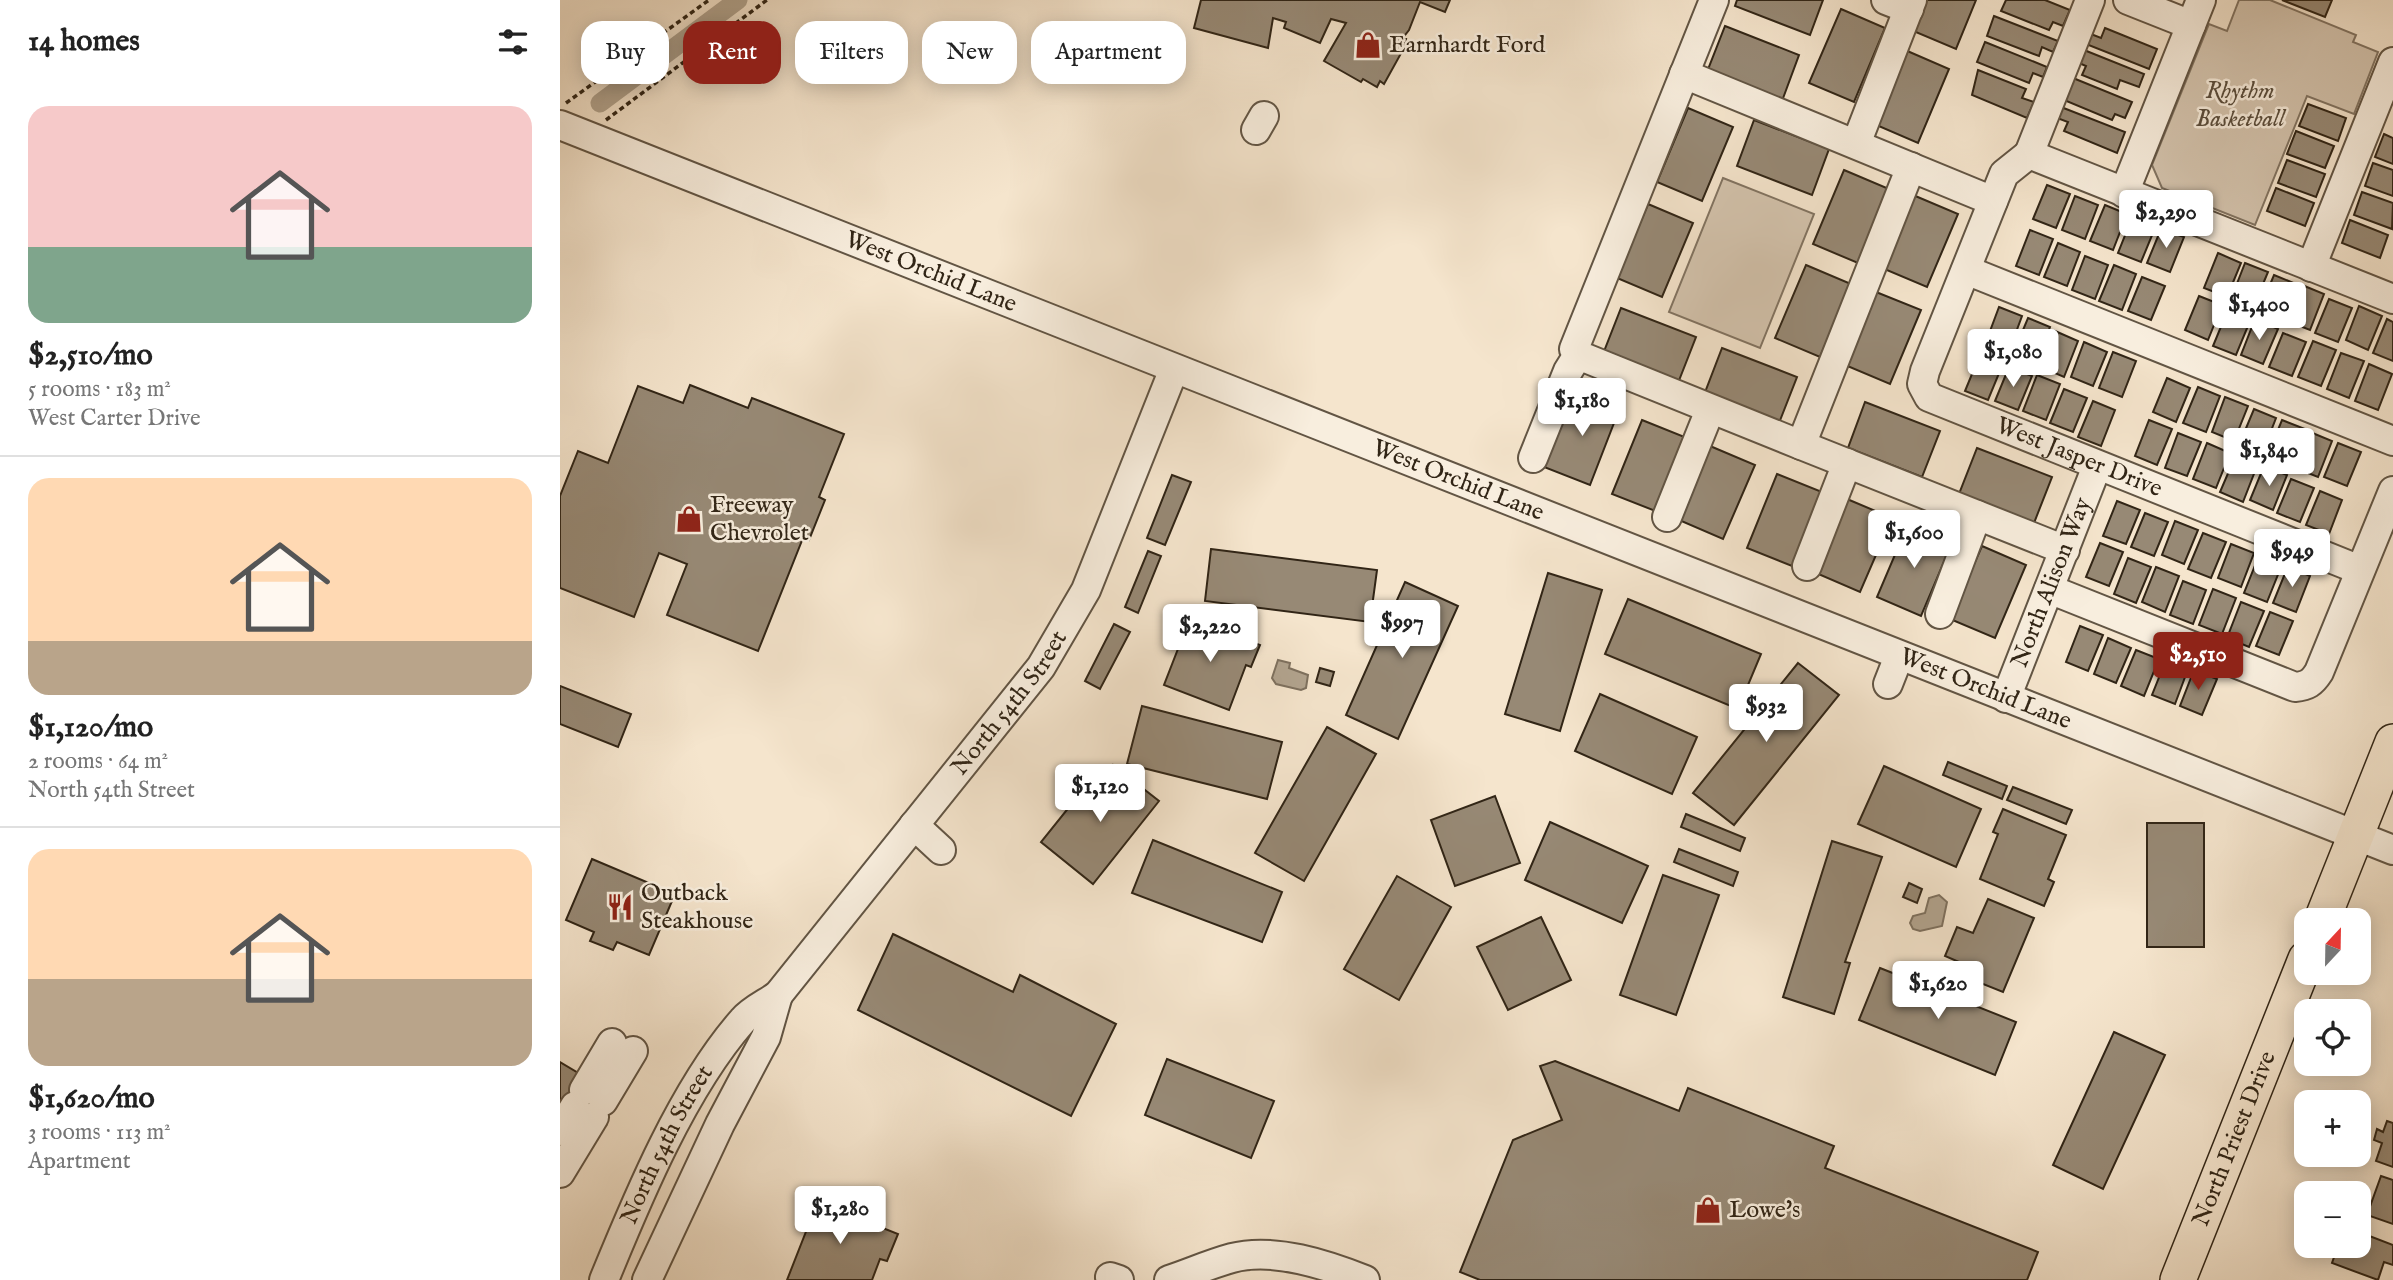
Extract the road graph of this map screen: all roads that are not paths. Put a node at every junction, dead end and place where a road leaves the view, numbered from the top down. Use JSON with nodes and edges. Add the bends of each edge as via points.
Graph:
{"nodes":[{"id":1,"x":1714,"y":0,"type":"edge"},
{"id":2,"x":2090,"y":0,"type":"edge"},
{"id":3,"x":2128,"y":0,"type":"edge"},
{"id":4,"x":1902,"y":3,"type":"edge"},
{"id":5,"x":2196,"y":13,"type":"edge"},
{"id":6,"x":2392,"y":67,"type":"edge"},
{"id":7,"x":1684,"y":74,"type":"junction"},
{"id":8,"x":573,"y":130,"type":"edge"},
{"id":9,"x":1856,"y":144,"type":"junction"},
{"id":10,"x":2029,"y":154,"type":"junction"},
{"id":11,"x":1911,"y":167,"type":"junction"},
{"id":12,"x":2124,"y":193,"type":"junction"},
{"id":13,"x":1993,"y":201,"type":"junction"},
{"id":14,"x":2311,"y":268,"type":"junction"},
{"id":15,"x":1966,"y":270,"type":"junction"},
{"id":16,"x":2393,"y":299,"type":"edge"},
{"id":17,"x":1578,"y":355,"type":"junction"},
{"id":18,"x":1174,"y":369,"type":"junction"},
{"id":19,"x":1710,"y":410,"type":"junction"},
{"id":20,"x":2393,"y":441,"type":"edge"},
{"id":21,"x":1801,"y":445,"type":"junction"},
{"id":22,"x":1533,"y":458,"type":"dead end"},
{"id":23,"x":1847,"y":463,"type":"junction"},
{"id":24,"x":2097,"y":466,"type":"junction"},
{"id":25,"x":2393,"y":491,"type":"edge"},
{"id":26,"x":1977,"y":515,"type":"junction"},
{"id":27,"x":1667,"y":517,"type":"dead end"},
{"id":28,"x":2065,"y":550,"type":"junction"},
{"id":29,"x":1807,"y":566,"type":"dead end"},
{"id":30,"x":2360,"y":570,"type":"junction"},
{"id":31,"x":2049,"y":589,"type":"junction"},
{"id":32,"x":1940,"y":614,"type":"dead end"},
{"id":33,"x":1899,"y":656,"type":"junction"},
{"id":34,"x":1888,"y":684,"type":"dead end"},
{"id":35,"x":2006,"y":698,"type":"junction"},
{"id":36,"x":2393,"y":742,"type":"edge"},
{"id":37,"x":914,"y":825,"type":"junction"},
{"id":38,"x":2355,"y":835,"type":"junction"},
{"id":39,"x":941,"y":850,"type":"dead end"},
{"id":40,"x":2393,"y":850,"type":"edge"},
{"id":41,"x":2327,"y":908,"type":"edge"},
{"id":42,"x":2296,"y":985,"type":"edge"},
{"id":43,"x":778,"y":995,"type":"junction"},
{"id":44,"x":622,"y":1047,"type":"dead end"},
{"id":45,"x":589,"y":1104,"type":"junction"},
{"id":46,"x":560,"y":1131,"type":"edge"},
{"id":47,"x":560,"y":1152,"type":"edge"},
{"id":48,"x":560,"y":1173,"type":"edge"},
{"id":49,"x":1283,"y":1268,"type":"edge"},
{"id":50,"x":604,"y":1280,"type":"edge"},
{"id":51,"x":647,"y":1280,"type":"edge"},
{"id":52,"x":1169,"y":1280,"type":"edge"},
{"id":53,"x":1365,"y":1280,"type":"edge"},
{"id":54,"x":2178,"y":1280,"type":"edge"}],
"edges":[{"from":1,"to":7,"type":"street"},
{"from":2,"to":10,"type":"street"},
{"from":3,"to":5,"type":"street"},
{"from":4,"to":9,"type":"street"},
{"from":5,"to":12,"type":"street"},
{"from":6,"to":14,"type":"street"},
{"from":7,"to":9,"type":"street"},
{"from":7,"to":17,"type":"street","via":[[1574,348]]},
{"from":8,"to":18,"type":"street","name":"West Orchid Lane"},
{"from":9,"to":11,"type":"street"},
{"from":10,"to":12,"type":"street"},
{"from":10,"to":13,"type":"street","via":[[2004,174]]},
{"from":11,"to":13,"type":"street"},
{"from":11,"to":21,"type":"street"},
{"from":12,"to":14,"type":"street"},
{"from":13,"to":15,"type":"street"},
{"from":14,"to":16,"type":"street"},
{"from":15,"to":20,"type":"street"},
{"from":15,"to":24,"type":"street","name":"West Jasper Drive","via":[[1922,384],[1929,397]]},
{"from":17,"to":19,"type":"street"},
{"from":17,"to":22,"type":"street"},
{"from":18,"to":33,"type":"street","name":"West Orchid Lane"},
{"from":18,"to":37,"type":"street","name":"North 54th Street","via":[[1080,600],[1041,667]]},
{"from":19,"to":21,"type":"street"},
{"from":19,"to":27,"type":"street"},
{"from":21,"to":23,"type":"street"},
{"from":23,"to":26,"type":"street"},
{"from":23,"to":29,"type":"street"},
{"from":24,"to":28,"type":"street","name":"North Alison Way"},
{"from":24,"to":30,"type":"street","name":"West Jasper Drive"},
{"from":25,"to":30,"type":"street"},
{"from":26,"to":28,"type":"street"},
{"from":26,"to":32,"type":"street"},
{"from":28,"to":31,"type":"street","name":"North Alison Way"},
{"from":30,"to":31,"type":"street","via":[[2313,682],[2295,687]]},
{"from":31,"to":35,"type":"street","name":"North Alison Way"},
{"from":33,"to":34,"type":"street"},
{"from":33,"to":35,"type":"street","name":"West Orchid Lane"},
{"from":35,"to":38,"type":"street","name":"West Orchid Lane"},
{"from":36,"to":38,"type":"main road"},
{"from":37,"to":39,"type":"street"},
{"from":37,"to":43,"type":"street","name":"North 54th Street"},
{"from":38,"to":40,"type":"street","name":"West Orchid Lane"},
{"from":38,"to":41,"type":"main road"},
{"from":42,"to":54,"type":"main road","name":"North Priest Drive"},
{"from":43,"to":50,"type":"street","name":"North 54th Street","via":[[744,1018],[704,1075],[634,1208]]},
{"from":43,"to":51,"type":"street","name":"North 54th Street","via":[[766,1037]]},
{"from":44,"to":45,"type":"street"},
{"from":45,"to":46,"type":"street"},
{"from":45,"to":47,"type":"street"},
{"from":45,"to":48,"type":"street"},
{"from":49,"to":52,"type":"street","via":[[1234,1257]]},
{"from":49,"to":53,"type":"street","via":[[1321,1262]]}]}
